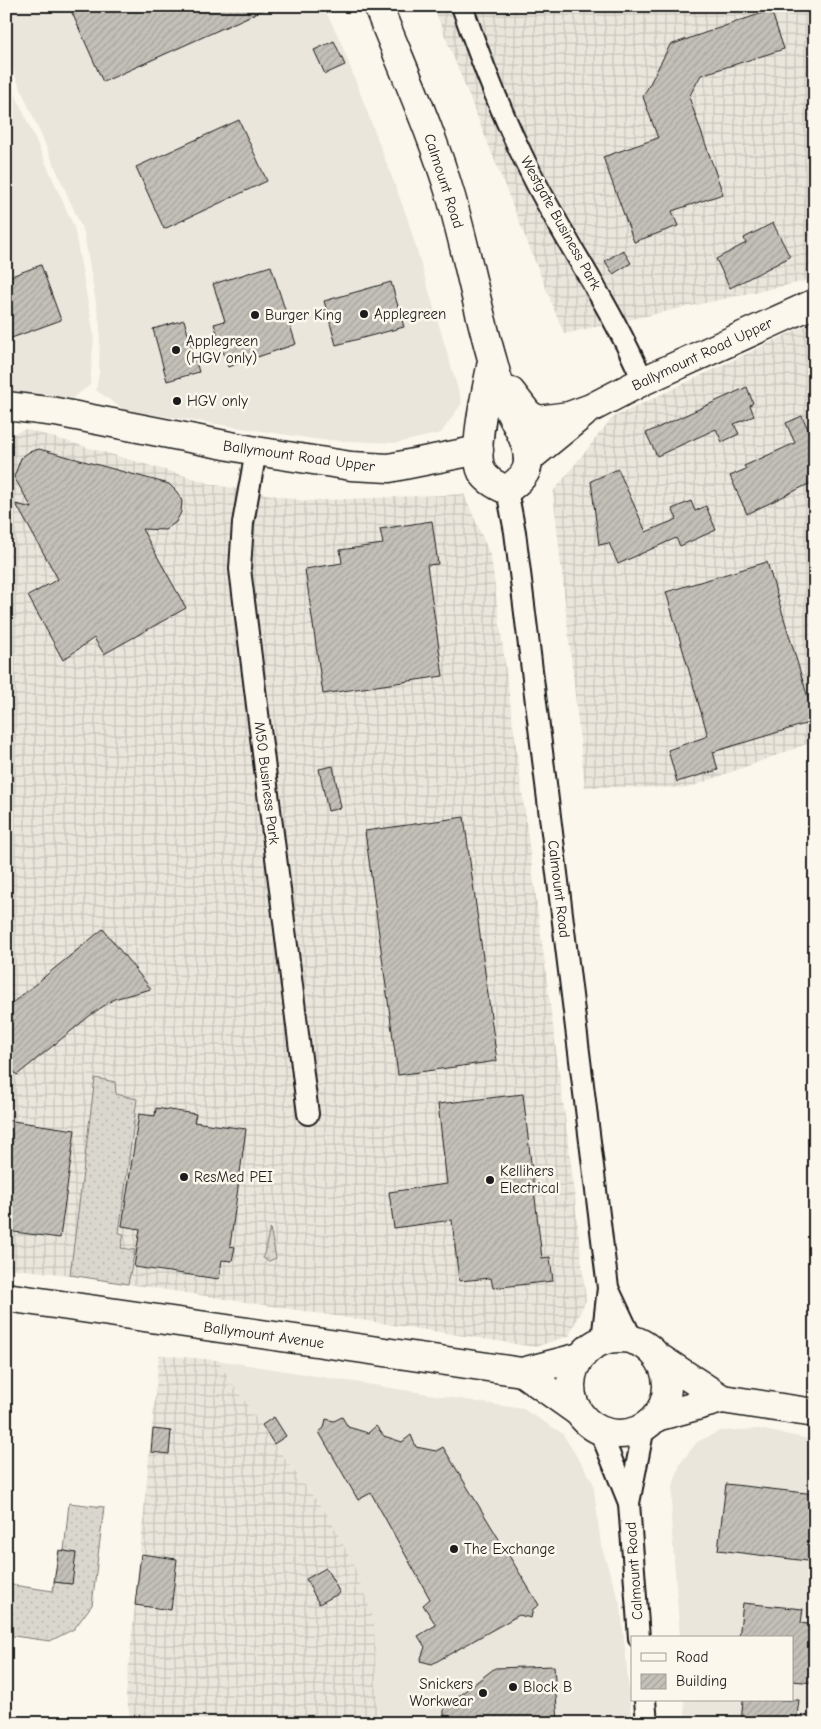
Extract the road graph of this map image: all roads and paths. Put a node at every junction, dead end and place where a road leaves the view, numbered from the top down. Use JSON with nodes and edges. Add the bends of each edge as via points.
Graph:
{"nodes":[{"id":1,"x":378,"y":6,"type":"edge"},
{"id":2,"x":462,"y":6,"type":"edge"},
{"id":3,"x":815,"y":303,"type":"edge"},
{"id":4,"x":492,"y":361,"type":"junction"},
{"id":5,"x":643,"y":381,"type":"junction"},
{"id":6,"x":6,"y":406,"type":"edge"},
{"id":7,"x":591,"y":408,"type":"junction"},
{"id":8,"x":479,"y":450,"type":"junction"},
{"id":9,"x":256,"y":452,"type":"junction"},
{"id":10,"x":528,"y":459,"type":"junction"},
{"id":11,"x":506,"y":490,"type":"junction"},
{"id":12,"x":308,"y":1114,"type":"dead end"},
{"id":13,"x":608,"y":1288,"type":"junction"},
{"id":14,"x":6,"y":1297,"type":"edge"},
{"id":15,"x":632,"y":1339,"type":"junction"},
{"id":16,"x":602,"y":1340,"type":"junction"},
{"id":17,"x":580,"y":1357,"type":"junction"},
{"id":18,"x":658,"y":1358,"type":"junction"},
{"id":19,"x":522,"y":1372,"type":"junction"},
{"id":20,"x":722,"y":1399,"type":"junction"},
{"id":21,"x":577,"y":1411,"type":"junction"},
{"id":22,"x":815,"y":1413,"type":"edge"},
{"id":23,"x":650,"y":1422,"type":"junction"},
{"id":24,"x":600,"y":1431,"type":"junction"},
{"id":25,"x":629,"y":1503,"type":"junction"},
{"id":26,"x":639,"y":1636,"type":"edge"},
{"id":27,"x":645,"y":1702,"type":"edge"},
{"id":28,"x":646,"y":1723,"type":"edge"}],
"edges":[{"from":1,"to":4,"type":"street","name":"Calmount Road","via":[[450,195]]},
{"from":2,"to":5,"type":"street","name":"Westgate Business Park","via":[[486,75],[536,184],[623,334]]},
{"from":3,"to":5,"type":"street","name":"Ballymount Road Upper"},
{"from":4,"to":7,"type":"street","name":"Ballymount Road Upper","via":[[516,399],[528,414],[538,420],[569,416]]},
{"from":4,"to":8,"type":"street","name":"Calmount Road"},
{"from":4,"to":10,"type":"street","name":"Calmount Road","via":[[502,393],[524,439]]},
{"from":5,"to":7,"type":"street","name":"Ballymount Road Upper"},
{"from":6,"to":9,"type":"street","name":"Ballymount Road Upper","via":[[56,412]]},
{"from":7,"to":10,"type":"street","name":"Ballymount Road Upper"},
{"from":8,"to":9,"type":"street","name":"Ballymount Road Upper","via":[[390,468],[351,466]]},
{"from":8,"to":11,"type":"street","via":[[480,467],[485,477]]},
{"from":9,"to":12,"type":"street","name":"M50 Business Park","via":[[243,523],[240,569]]},
{"from":10,"to":11,"type":"street","name":"Ballymount Road Upper","via":[[522,478]]},
{"from":11,"to":13,"type":"street","name":"Calmount Road","via":[[515,532]]},
{"from":13,"to":15,"type":"street","name":"Calmount Road"},
{"from":13,"to":16,"type":"street","name":"Calmount Road"},
{"from":14,"to":19,"type":"street","name":"Ballymount Avenue"},
{"from":15,"to":16,"type":"street"},
{"from":15,"to":18,"type":"street","via":[[647,1346]]},
{"from":16,"to":17,"type":"street"},
{"from":17,"to":19,"type":"street","name":"Ballymount Avenue"},
{"from":17,"to":21,"type":"street","via":[[570,1384]]},
{"from":18,"to":20,"type":"street"},
{"from":18,"to":23,"type":"street","via":[[668,1388],[664,1403]]},
{"from":19,"to":21,"type":"street","name":"Ballymount Avenue"},
{"from":20,"to":22,"type":"street"},
{"from":20,"to":23,"type":"street"},
{"from":21,"to":24,"type":"street"},
{"from":23,"to":24,"type":"street","via":[[630,1433]]},
{"from":23,"to":25,"type":"street","name":"Calmount Road"},
{"from":24,"to":25,"type":"street","name":"Calmount Road"},
{"from":25,"to":26,"type":"street","name":"Calmount Road"},
{"from":27,"to":28,"type":"street"}]}
